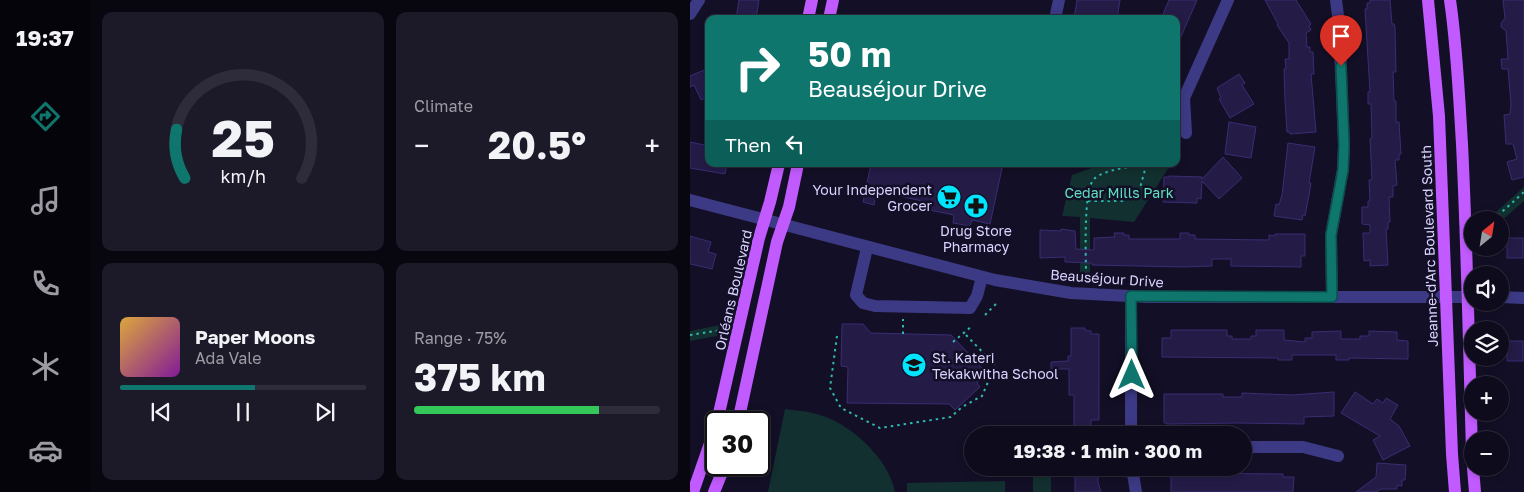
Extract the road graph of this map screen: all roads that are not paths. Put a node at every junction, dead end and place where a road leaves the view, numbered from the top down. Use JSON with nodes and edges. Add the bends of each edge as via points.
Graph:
{"nodes":[{"id":1,"x":700,"y":0,"type":"edge"},
{"id":2,"x":812,"y":0,"type":"edge"},
{"id":3,"x":833,"y":0,"type":"edge"},
{"id":4,"x":1059,"y":0,"type":"edge"},
{"id":5,"x":1228,"y":0,"type":"edge"},
{"id":6,"x":1336,"y":0,"type":"edge"},
{"id":7,"x":1428,"y":0,"type":"edge"},
{"id":8,"x":1450,"y":0,"type":"edge"},
{"id":9,"x":690,"y":14,"type":"edge"},
{"id":10,"x":809,"y":15,"type":"edge"},
{"id":11,"x":830,"y":15,"type":"edge"},
{"id":12,"x":1056,"y":15,"type":"edge"},
{"id":13,"x":1186,"y":133,"type":"dead end"},
{"id":14,"x":778,"y":167,"type":"edge"},
{"id":15,"x":797,"y":167,"type":"edge"},
{"id":16,"x":690,"y":200,"type":"edge"},
{"id":17,"x":764,"y":220,"type":"junction"},
{"id":18,"x":782,"y":225,"type":"junction"},
{"id":19,"x":868,"y":248,"type":"junction"},
{"id":20,"x":1468,"y":266,"type":"edge"},
{"id":21,"x":982,"y":276,"type":"junction"},
{"id":22,"x":1131,"y":296,"type":"junction"},
{"id":23,"x":1332,"y":297,"type":"junction"},
{"id":24,"x":1464,"y":297,"type":"edge"},
{"id":25,"x":1509,"y":297,"type":"edge"},
{"id":26,"x":1445,"y":298,"type":"junction"},
{"id":27,"x":1524,"y":298,"type":"edge"},
{"id":28,"x":1470,"y":311,"type":"edge"},
{"id":29,"x":720,"y":411,"type":"edge"},
{"id":30,"x":740,"y":411,"type":"edge"},
{"id":31,"x":1131,"y":426,"type":"edge"},
{"id":32,"x":1472,"y":431,"type":"edge"},
{"id":33,"x":1252,"y":447,"type":"edge"},
{"id":34,"x":1338,"y":456,"type":"dead end"},
{"id":35,"x":705,"y":458,"type":"edge"},
{"id":36,"x":721,"y":476,"type":"edge"},
{"id":37,"x":1133,"y":476,"type":"edge"},
{"id":38,"x":1474,"y":476,"type":"edge"},
{"id":39,"x":693,"y":492,"type":"edge"},
{"id":40,"x":714,"y":492,"type":"edge"},
{"id":41,"x":1136,"y":492,"type":"edge"},
{"id":42,"x":1454,"y":492,"type":"edge"},
{"id":43,"x":1475,"y":492,"type":"edge"}],
"edges":[{"from":1,"to":9,"type":"street"},
{"from":2,"to":10,"type":"main road"},
{"from":3,"to":11,"type":"main road"},
{"from":4,"to":12,"type":"street"},
{"from":5,"to":13,"type":"street","via":[[1184,98]]},
{"from":6,"to":23,"type":"street","via":[[1344,145],[1343,170],[1331,235]]},
{"from":7,"to":26,"type":"main road","name":"Jeanne-d'Arc Boulevard South","via":[[1439,116]]},
{"from":8,"to":20,"type":"main road"},
{"from":14,"to":17,"type":"main road","name":"Orléans Boulevard"},
{"from":15,"to":18,"type":"main road"},
{"from":16,"to":17,"type":"street","name":"Beauséjour Drive"},
{"from":17,"to":18,"type":"street","name":"Beauséjour Drive"},
{"from":17,"to":29,"type":"main road","name":"Orléans Boulevard"},
{"from":18,"to":19,"type":"street","name":"Beauséjour Drive"},
{"from":18,"to":30,"type":"main road"},
{"from":19,"to":21,"type":"street","name":"Beauséjour Drive"},
{"from":19,"to":21,"type":"street","via":[[856,295],[863,303],[875,306],[970,308]]},
{"from":21,"to":22,"type":"street","name":"Beauséjour Drive","via":[[1071,293]]},
{"from":22,"to":23,"type":"street","name":"Beauséjour Drive"},
{"from":22,"to":31,"type":"street"},
{"from":23,"to":26,"type":"street","name":"Beauséjour Drive"},
{"from":24,"to":26,"type":"street","name":"Beauséjour Drive"},
{"from":25,"to":27,"type":"street"},
{"from":26,"to":42,"type":"main road","name":"Jeanne-d'Arc Boulevard South"},
{"from":28,"to":32,"type":"main road"},
{"from":33,"to":34,"type":"street","via":[[1303,447]]},
{"from":35,"to":39,"type":"main road","name":"Orléans Boulevard"},
{"from":36,"to":40,"type":"main road"},
{"from":37,"to":41,"type":"street"},
{"from":38,"to":43,"type":"main road"}]}
